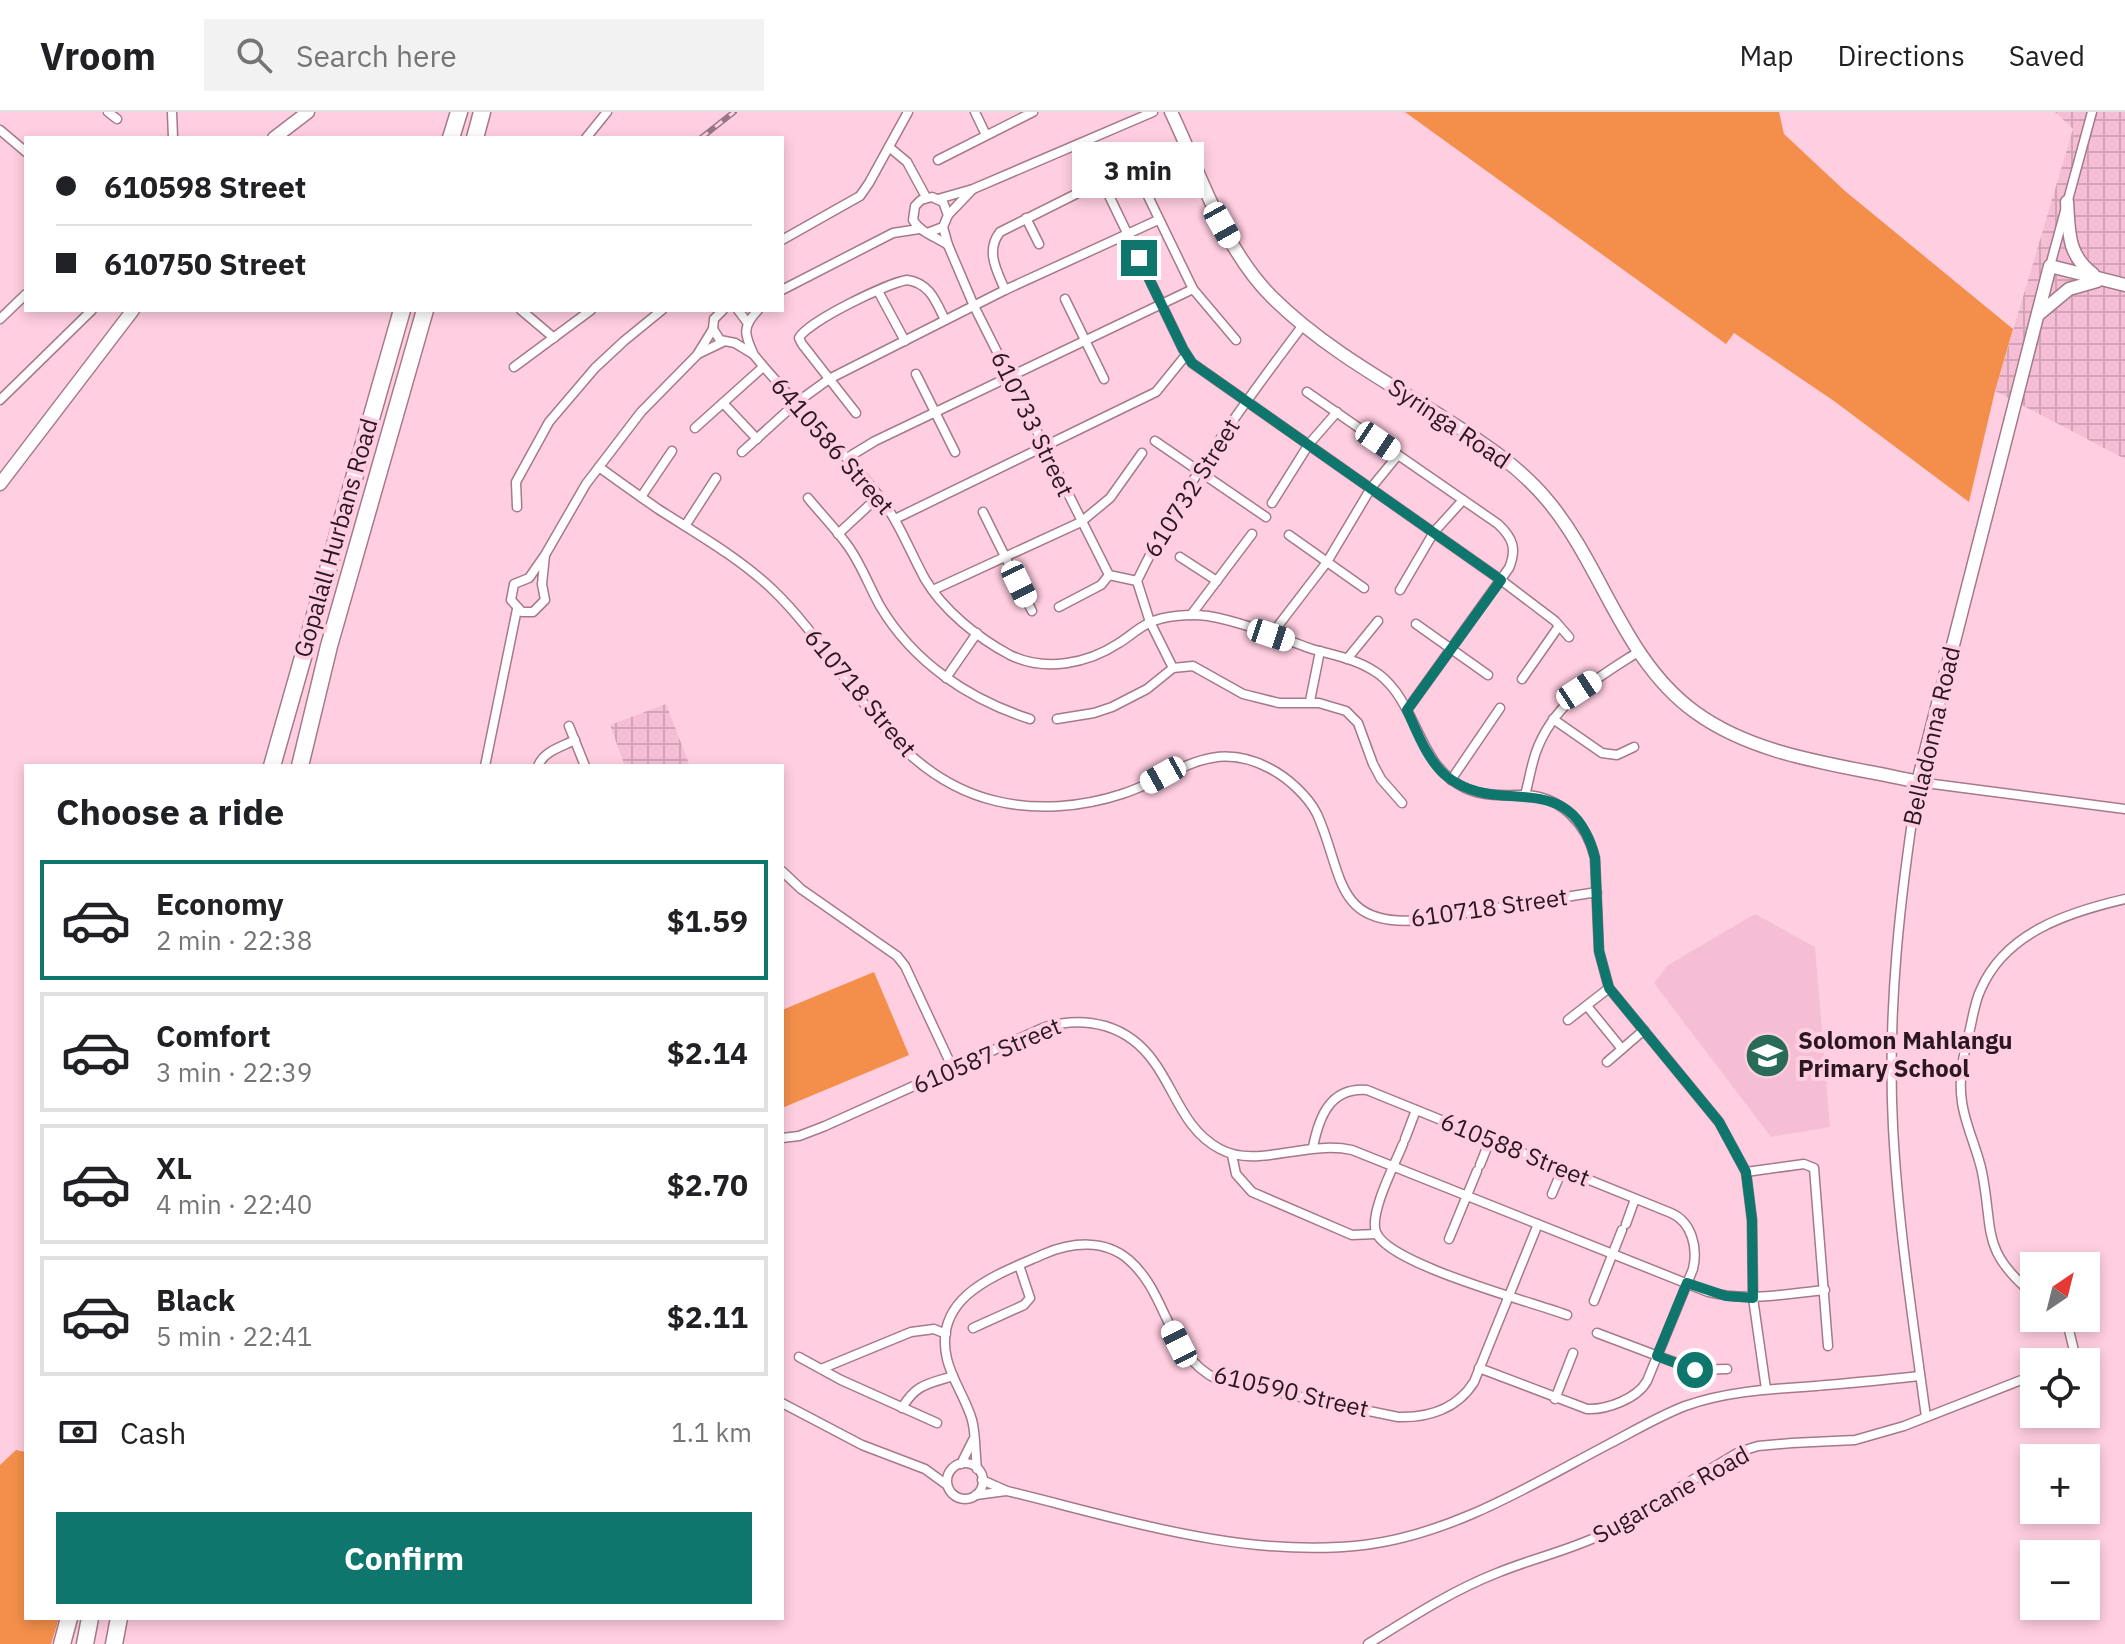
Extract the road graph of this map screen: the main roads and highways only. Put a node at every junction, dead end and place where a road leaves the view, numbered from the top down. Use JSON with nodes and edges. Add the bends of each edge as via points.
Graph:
{"nodes":[{"id":1,"x":459,"y":112,"type":"edge"},
{"id":2,"x":482,"y":112,"type":"edge"},
{"id":3,"x":452,"y":136,"type":"edge"},
{"id":4,"x":476,"y":136,"type":"edge"},
{"id":5,"x":401,"y":312,"type":"edge"},
{"id":6,"x":424,"y":312,"type":"edge"},
{"id":7,"x":273,"y":764,"type":"edge"},
{"id":8,"x":300,"y":764,"type":"edge"},
{"id":9,"x":68,"y":1620,"type":"edge"},
{"id":10,"x":90,"y":1620,"type":"edge"},
{"id":11,"x":119,"y":1620,"type":"edge"},
{"id":12,"x":62,"y":1644,"type":"edge"},
{"id":13,"x":85,"y":1644,"type":"edge"},
{"id":14,"x":114,"y":1644,"type":"edge"}],
"edges":[{"from":1,"to":3,"type":"highway"},
{"from":2,"to":4,"type":"highway"},
{"from":5,"to":7,"type":"highway","name":"Gopalall Hurbans Road"},
{"from":6,"to":8,"type":"highway","name":"Gopalall Hurbans Road"},
{"from":9,"to":12,"type":"highway"},
{"from":10,"to":13,"type":"highway"},
{"from":11,"to":14,"type":"highway"}]}
